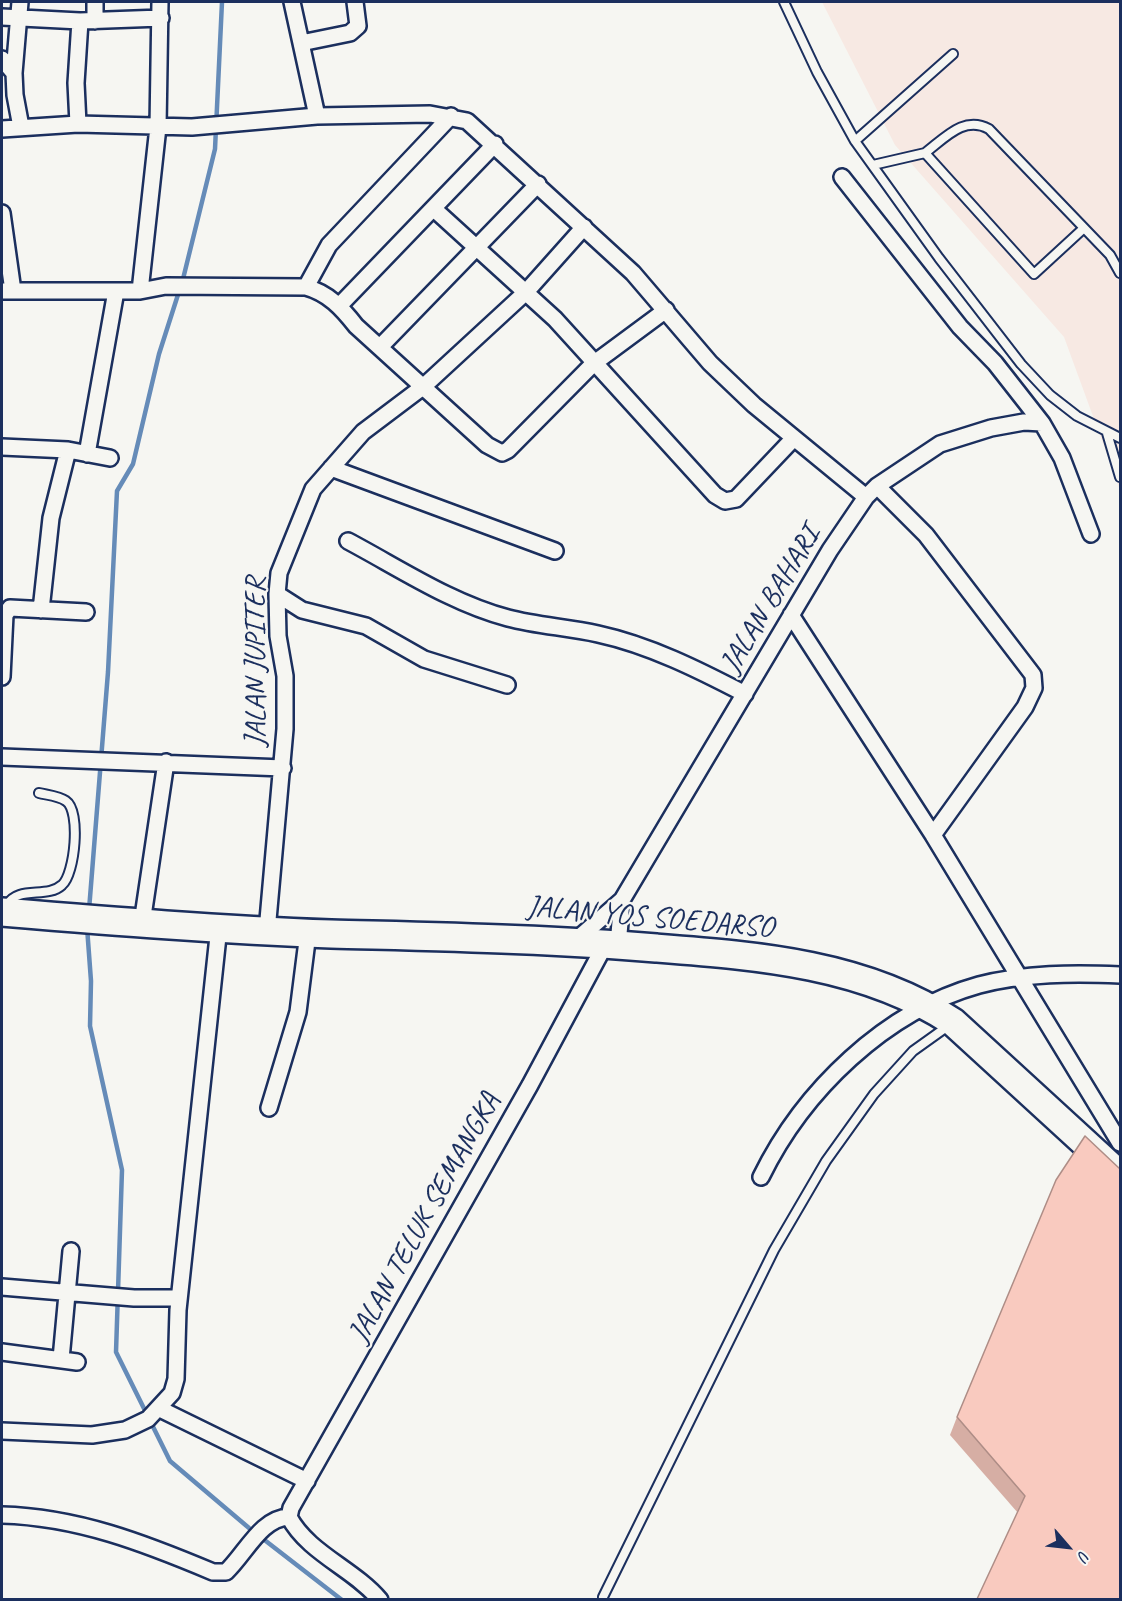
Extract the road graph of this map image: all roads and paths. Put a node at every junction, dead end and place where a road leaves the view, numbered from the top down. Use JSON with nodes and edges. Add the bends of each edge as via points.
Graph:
{"nodes":[{"id":1,"x":95,"y":2,"type":"edge"},
{"id":2,"x":160,"y":2,"type":"edge"},
{"id":3,"x":292,"y":2,"type":"edge"},
{"id":4,"x":355,"y":2,"type":"edge"},
{"id":5,"x":784,"y":2,"type":"edge"},
{"id":6,"x":20,"y":9,"type":"edge"},
{"id":7,"x":2,"y":17,"type":"edge"},
{"id":8,"x":160,"y":18,"type":"junction"},
{"id":9,"x":88,"y":21,"type":"junction"},
{"id":10,"x":301,"y":43,"type":"junction"},
{"id":11,"x":953,"y":54,"type":"dead end"},
{"id":12,"x":2,"y":59,"type":"edge"},
{"id":13,"x":15,"y":73,"type":"junction"},
{"id":14,"x":317,"y":116,"type":"junction"},
{"id":15,"x":451,"y":116,"type":"junction"},
{"id":16,"x":78,"y":124,"type":"junction"},
{"id":17,"x":21,"y":127,"type":"junction"},
{"id":18,"x":158,"y":127,"type":"junction"},
{"id":19,"x":2,"y":129,"type":"edge"},
{"id":20,"x":855,"y":141,"type":"junction"},
{"id":21,"x":495,"y":144,"type":"junction"},
{"id":22,"x":925,"y":153,"type":"junction"},
{"id":23,"x":873,"y":165,"type":"junction"},
{"id":24,"x":842,"y":177,"type":"dead end"},
{"id":25,"x":538,"y":184,"type":"junction"},
{"id":26,"x":434,"y":209,"type":"junction"},
{"id":27,"x":2,"y":213,"type":"edge"},
{"id":28,"x":585,"y":227,"type":"junction"},
{"id":29,"x":1084,"y":228,"type":"junction"},
{"id":30,"x":479,"y":248,"type":"junction"},
{"id":31,"x":1120,"y":273,"type":"edge"},
{"id":32,"x":306,"y":287,"type":"junction"},
{"id":33,"x":7,"y":291,"type":"edge"},
{"id":34,"x":116,"y":291,"type":"junction"},
{"id":35,"x":140,"y":291,"type":"junction"},
{"id":36,"x":525,"y":292,"type":"junction"},
{"id":37,"x":339,"y":306,"type":"junction"},
{"id":38,"x":666,"y":310,"type":"junction"},
{"id":39,"x":380,"y":347,"type":"junction"},
{"id":40,"x":593,"y":364,"type":"junction"},
{"id":41,"x":424,"y":386,"type":"junction"},
{"id":42,"x":1042,"y":423,"type":"junction"},
{"id":43,"x":1107,"y":433,"type":"junction"},
{"id":44,"x":794,"y":438,"type":"junction"},
{"id":45,"x":1120,"y":438,"type":"edge"},
{"id":46,"x":2,"y":447,"type":"edge"},
{"id":47,"x":68,"y":450,"type":"junction"},
{"id":48,"x":87,"y":454,"type":"junction"},
{"id":49,"x":110,"y":458,"type":"dead end"},
{"id":50,"x":331,"y":468,"type":"junction"},
{"id":51,"x":1120,"y":477,"type":"edge"},
{"id":52,"x":877,"y":486,"type":"junction"},
{"id":53,"x":866,"y":497,"type":"junction"},
{"id":54,"x":1091,"y":534,"type":"dead end"},
{"id":55,"x":348,"y":541,"type":"dead end"},
{"id":56,"x":555,"y":552,"type":"dead end"},
{"id":57,"x":277,"y":594,"type":"junction"},
{"id":58,"x":41,"y":610,"type":"junction"},
{"id":59,"x":4,"y":611,"type":"edge"},
{"id":60,"x":86,"y":612,"type":"dead end"},
{"id":61,"x":791,"y":615,"type":"junction"},
{"id":62,"x":2,"y":677,"type":"edge"},
{"id":63,"x":507,"y":685,"type":"dead end"},
{"id":64,"x":745,"y":694,"type":"junction"},
{"id":65,"x":2,"y":757,"type":"edge"},
{"id":66,"x":166,"y":762,"type":"junction"},
{"id":67,"x":283,"y":768,"type":"junction"},
{"id":68,"x":39,"y":793,"type":"dead end"},
{"id":69,"x":933,"y":835,"type":"junction"},
{"id":70,"x":622,"y":900,"type":"junction"},
{"id":71,"x":2,"y":912,"type":"edge"},
{"id":72,"x":142,"y":923,"type":"junction"},
{"id":73,"x":219,"y":927,"type":"junction"},
{"id":74,"x":267,"y":931,"type":"junction"},
{"id":75,"x":308,"y":933,"type":"junction"},
{"id":76,"x":574,"y":942,"type":"junction"},
{"id":77,"x":612,"y":944,"type":"junction"},
{"id":78,"x":1120,"y":975,"type":"edge"},
{"id":79,"x":1018,"y":977,"type":"junction"},
{"id":80,"x":928,"y":1005,"type":"junction"},
{"id":81,"x":953,"y":1023,"type":"junction"},
{"id":82,"x":269,"y":1108,"type":"dead end"},
{"id":83,"x":1120,"y":1143,"type":"edge"},
{"id":84,"x":1120,"y":1175,"type":"edge"},
{"id":85,"x":762,"y":1177,"type":"dead end"},
{"id":86,"x":71,"y":1251,"type":"dead end"},
{"id":87,"x":2,"y":1287,"type":"edge"},
{"id":88,"x":67,"y":1293,"type":"junction"},
{"id":89,"x":180,"y":1298,"type":"junction"},
{"id":90,"x":2,"y":1352,"type":"edge"},
{"id":91,"x":61,"y":1359,"type":"junction"},
{"id":92,"x":77,"y":1362,"type":"dead end"},
{"id":93,"x":160,"y":1409,"type":"junction"},
{"id":94,"x":2,"y":1431,"type":"edge"},
{"id":95,"x":307,"y":1481,"type":"junction"},
{"id":96,"x":2,"y":1515,"type":"edge"},
{"id":97,"x":289,"y":1517,"type":"junction"},
{"id":98,"x":603,"y":1597,"type":"dead end"},
{"id":99,"x":380,"y":1599,"type":"edge"}],
"edges":[{"from":1,"to":9,"type":"street"},
{"from":2,"to":8,"type":"street"},
{"from":3,"to":10,"type":"street"},
{"from":4,"to":10,"type":"street","via":[[358,26],[350,33]]},
{"from":5,"to":20,"type":"lane"},
{"from":6,"to":7,"type":"street"},
{"from":6,"to":9,"type":"street"},
{"from":6,"to":13,"type":"street"},
{"from":8,"to":9,"type":"street"},
{"from":8,"to":18,"type":"street"},
{"from":9,"to":16,"type":"street","via":[[76,83]]},
{"from":10,"to":14,"type":"street"},
{"from":11,"to":20,"type":"lane"},
{"from":12,"to":13,"type":"street"},
{"from":13,"to":17,"type":"street"},
{"from":14,"to":15,"type":"street"},
{"from":14,"to":18,"type":"street","via":[[225,126]]},
{"from":15,"to":21,"type":"street","via":[[467,121]]},
{"from":15,"to":32,"type":"street","via":[[329,245]]},
{"from":16,"to":17,"type":"street"},
{"from":16,"to":18,"type":"street"},
{"from":17,"to":19,"type":"street"},
{"from":18,"to":35,"type":"street"},
{"from":20,"to":23,"type":"lane"},
{"from":21,"to":25,"type":"street"},
{"from":21,"to":26,"type":"street"},
{"from":22,"to":23,"type":"lane"},
{"from":22,"to":29,"type":"lane","via":[[964,124],[978,123],[989,129]]},
{"from":22,"to":29,"type":"lane","via":[[1034,274]]},
{"from":23,"to":43,"type":"lane","via":[[1021,364],[1050,395]]},
{"from":24,"to":42,"type":"street","via":[[960,327],[1002,371]]},
{"from":25,"to":28,"type":"street"},
{"from":25,"to":30,"type":"street"},
{"from":26,"to":30,"type":"street"},
{"from":26,"to":37,"type":"street"},
{"from":27,"to":33,"type":"street"},
{"from":28,"to":36,"type":"street","name":"JALAN JUPITER"},
{"from":28,"to":38,"type":"street"},
{"from":29,"to":31,"type":"lane","via":[[1110,255]]},
{"from":30,"to":36,"type":"street"},
{"from":30,"to":39,"type":"street"},
{"from":32,"to":35,"type":"street","via":[[166,286]]},
{"from":32,"to":37,"type":"street"},
{"from":33,"to":34,"type":"street"},
{"from":34,"to":35,"type":"street"},
{"from":34,"to":48,"type":"street"},
{"from":36,"to":40,"type":"street","via":[[555,319]]},
{"from":36,"to":41,"type":"street","name":"JALAN JUPITER"},
{"from":37,"to":39,"type":"street"},
{"from":38,"to":40,"type":"street"},
{"from":38,"to":44,"type":"street","via":[[710,363]]},
{"from":39,"to":41,"type":"street"},
{"from":40,"to":41,"type":"street","via":[[502,453],[487,445]]},
{"from":40,"to":44,"type":"street","via":[[715,495],[725,501],[735,499]]},
{"from":41,"to":50,"type":"street","name":"JALAN JUPITER","via":[[363,432]]},
{"from":42,"to":52,"type":"street","name":"JALAN BAHARI","via":[[991,428],[940,444]]},
{"from":42,"to":54,"type":"street","via":[[1062,458]]},
{"from":43,"to":45,"type":"lane"},
{"from":43,"to":51,"type":"lane"},
{"from":44,"to":53,"type":"street"},
{"from":46,"to":47,"type":"street"},
{"from":47,"to":48,"type":"street"},
{"from":47,"to":58,"type":"street","via":[[51,518]]},
{"from":48,"to":49,"type":"street"},
{"from":50,"to":56,"type":"street"},
{"from":50,"to":57,"type":"street","name":"JALAN JUPITER","via":[[313,489],[299,521],[279,573]]},
{"from":52,"to":53,"type":"street","name":"JALAN BAHARI"},
{"from":52,"to":69,"type":"street","via":[[926,535],[1034,675],[1034,688],[1025,707]]},
{"from":53,"to":61,"type":"street","name":"JALAN BAHARI"},
{"from":55,"to":64,"type":"street","via":[[446,594],[506,618],[598,634],[687,664]]},
{"from":57,"to":63,"type":"street","via":[[302,610],[366,626],[424,659]]},
{"from":57,"to":67,"type":"street","name":"JALAN JUPITER","via":[[278,636],[285,676]]},
{"from":58,"to":59,"type":"street","via":[[15,607]]},
{"from":58,"to":60,"type":"street"},
{"from":59,"to":62,"type":"street"},
{"from":61,"to":64,"type":"street","name":"JALAN BAHARI"},
{"from":61,"to":69,"type":"street"},
{"from":64,"to":70,"type":"street","name":"JALAN BAHARI"},
{"from":65,"to":66,"type":"street"},
{"from":66,"to":67,"type":"street"},
{"from":66,"to":72,"type":"street"},
{"from":67,"to":74,"type":"street","name":"JALAN JUPITER"},
{"from":68,"to":71,"type":"lane","via":[[66,801],[72,808],[75,837],[69,873],[63,885],[9,900]]},
{"from":69,"to":79,"type":"street"},
{"from":70,"to":76,"type":"street","name":"JALAN BAHARI"},
{"from":70,"to":77,"type":"street","name":"JALAN BAHARI"},
{"from":71,"to":72,"type":"highway","name":"JALAN YOS SOEDARSO"},
{"from":72,"to":73,"type":"highway","name":"JALAN YOS SOEDARSO"},
{"from":73,"to":74,"type":"highway","name":"JALAN YOS SOEDARSO"},
{"from":73,"to":89,"type":"street"},
{"from":74,"to":75,"type":"highway","name":"JALAN YOS SOEDARSO"},
{"from":75,"to":76,"type":"highway","name":"JALAN YOS SOEDARSO"},
{"from":75,"to":82,"type":"street","via":[[298,1012]]},
{"from":76,"to":77,"type":"highway","name":"JALAN YOS SOEDARSO"},
{"from":77,"to":80,"type":"highway","name":"JALAN YOS SOEDARSO","via":[[737,955],[833,970]]},
{"from":77,"to":95,"type":"street","name":"JALAN TELUK SEMANGKA"},
{"from":78,"to":79,"type":"street"},
{"from":79,"to":80,"type":"street","via":[[977,986]]},
{"from":79,"to":83,"type":"street"},
{"from":80,"to":81,"type":"highway","name":"JALAN YOS SOEDARSO"},
{"from":80,"to":85,"type":"street","via":[[896,1025],[827,1082],[800,1113]]},
{"from":81,"to":84,"type":"highway","name":"JALAN YOS SOEDARSO"},
{"from":81,"to":98,"type":"lane","via":[[914,1051],[882,1085],[826,1161],[774,1250]]},
{"from":86,"to":88,"type":"street"},
{"from":87,"to":88,"type":"street"},
{"from":88,"to":89,"type":"street"},
{"from":88,"to":91,"type":"street"},
{"from":89,"to":93,"type":"street","via":[[176,1379],[172,1393]]},
{"from":90,"to":91,"type":"street"},
{"from":91,"to":92,"type":"street"},
{"from":93,"to":94,"type":"street","via":[[125,1430],[92,1436]]},
{"from":93,"to":95,"type":"street"},
{"from":95,"to":97,"type":"street","name":"JALAN TELUK SEMANGKA"},
{"from":96,"to":97,"type":"street","via":[[80,1524],[123,1536],[213,1572],[226,1572],[269,1523]]},
{"from":97,"to":99,"type":"street","via":[[305,1539]]}]}
